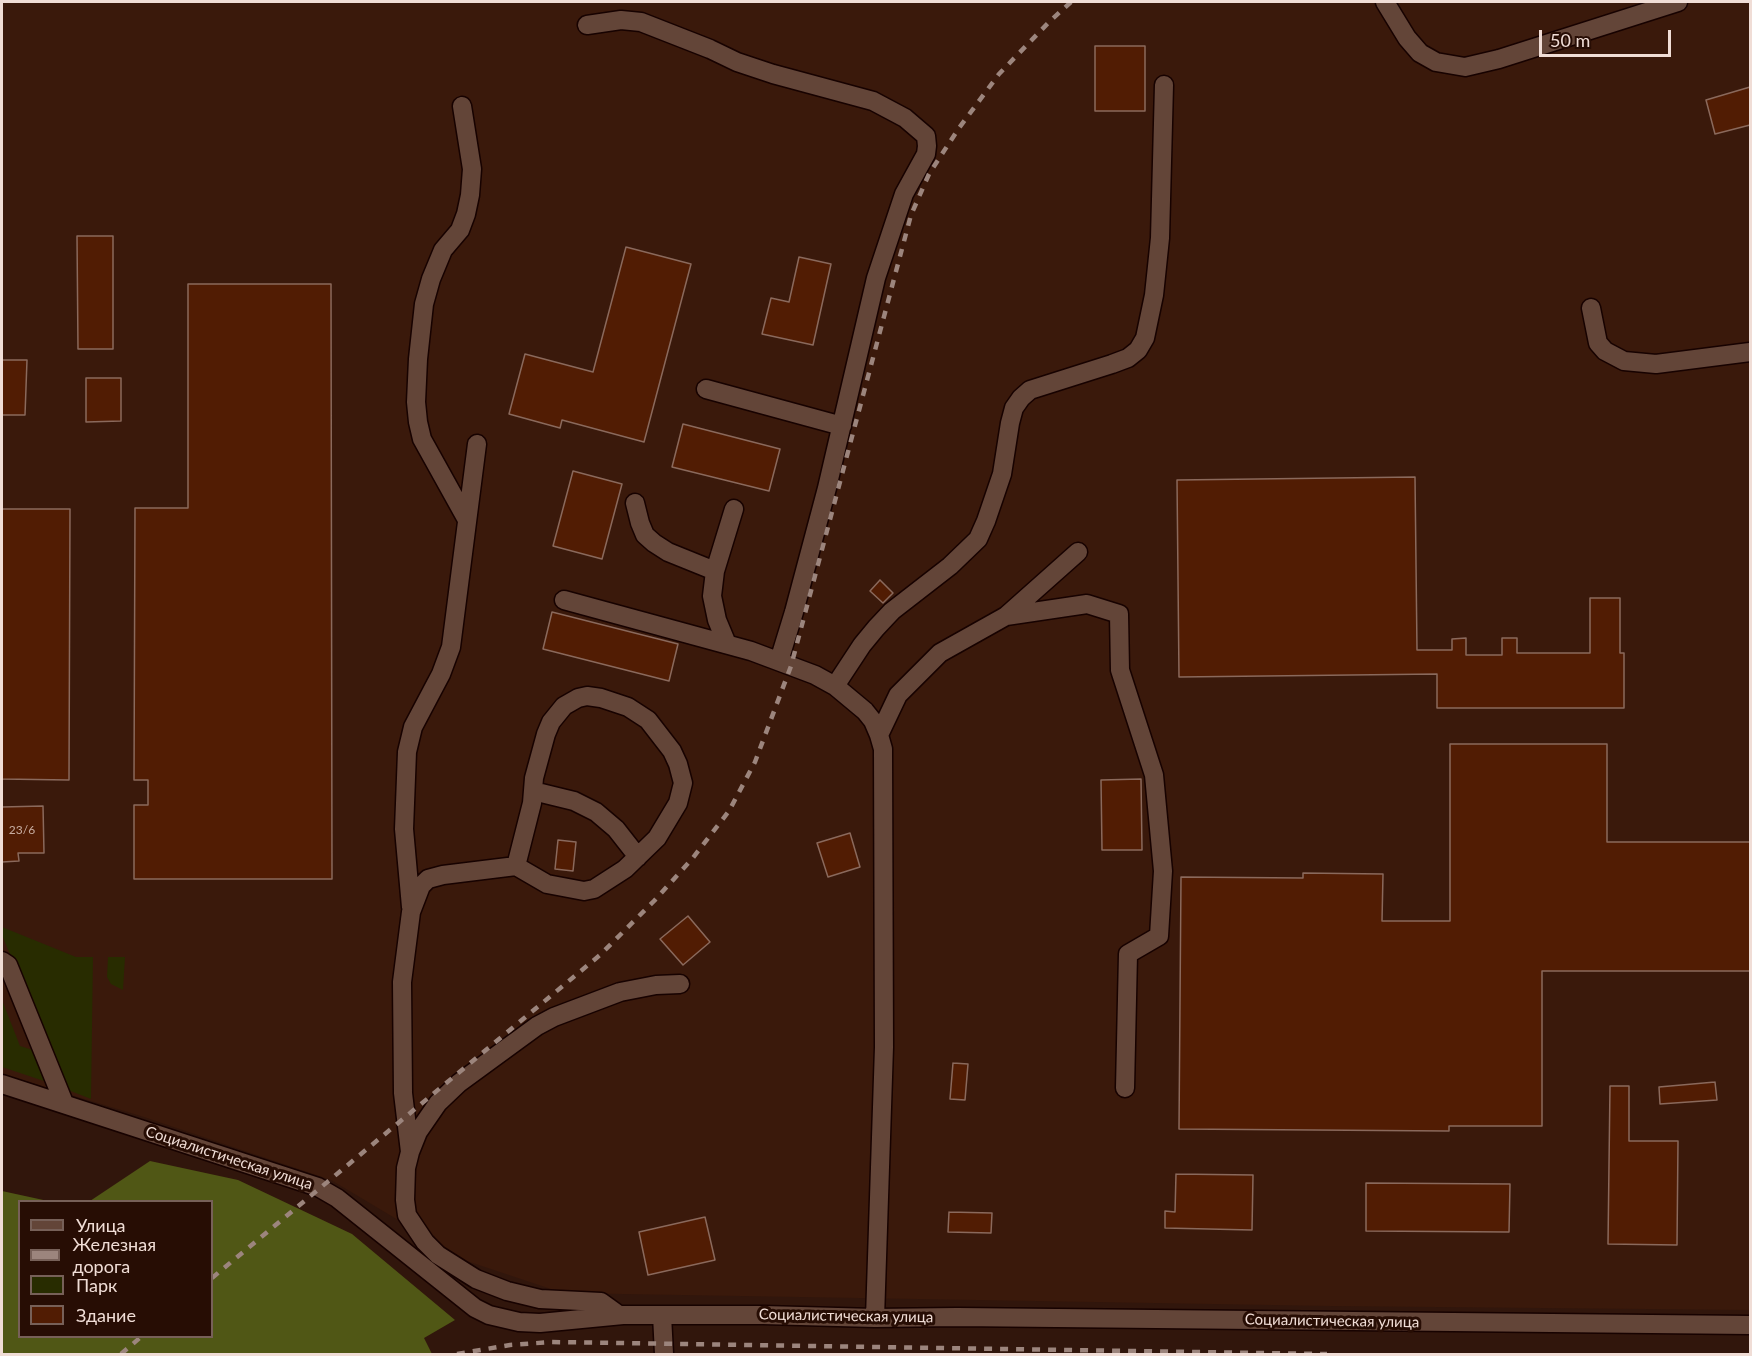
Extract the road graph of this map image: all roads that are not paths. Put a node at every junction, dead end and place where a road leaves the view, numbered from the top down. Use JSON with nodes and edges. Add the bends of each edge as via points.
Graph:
{"nodes":[{"id":1,"x":1385,"y":2,"type":"edge"},
{"id":2,"x":1678,"y":2,"type":"edge"},
{"id":3,"x":586,"y":25,"type":"dead end"},
{"id":4,"x":1164,"y":85,"type":"dead end"},
{"id":5,"x":462,"y":106,"type":"dead end"},
{"id":6,"x":1591,"y":308,"type":"dead end"},
{"id":7,"x":1750,"y":352,"type":"edge"},
{"id":8,"x":706,"y":389,"type":"dead end"},
{"id":9,"x":842,"y":426,"type":"junction"},
{"id":10,"x":477,"y":444,"type":"dead end"},
{"id":11,"x":635,"y":503,"type":"dead end"},
{"id":12,"x":734,"y":509,"type":"dead end"},
{"id":13,"x":467,"y":520,"type":"junction"},
{"id":14,"x":1078,"y":552,"type":"dead end"},
{"id":15,"x":716,"y":571,"type":"junction"},
{"id":16,"x":564,"y":600,"type":"dead end"},
{"id":17,"x":1006,"y":616,"type":"junction"},
{"id":18,"x":727,"y":644,"type":"junction"},
{"id":19,"x":779,"y":661,"type":"junction"},
{"id":20,"x":835,"y":686,"type":"junction"},
{"id":21,"x":879,"y":735,"type":"junction"},
{"id":22,"x":533,"y":791,"type":"junction"},
{"id":23,"x":638,"y":857,"type":"junction"},
{"id":24,"x":516,"y":866,"type":"junction"},
{"id":25,"x":411,"y":912,"type":"junction"},
{"id":26,"x":2,"y":962,"type":"edge"},
{"id":27,"x":680,"y":984,"type":"dead end"},
{"id":28,"x":2,"y":1084,"type":"edge"},
{"id":29,"x":1125,"y":1088,"type":"dead end"},
{"id":30,"x":64,"y":1103,"type":"junction"},
{"id":31,"x":410,"y":1152,"type":"junction"},
{"id":32,"x":619,"y":1315,"type":"junction"},
{"id":33,"x":662,"y":1315,"type":"junction"},
{"id":34,"x":875,"y":1318,"type":"junction"},
{"id":35,"x":1750,"y":1325,"type":"edge"},
{"id":36,"x":664,"y":1354,"type":"edge"}],
"edges":[{"from":1,"to":2,"type":"street","via":[[1420,53],[1436,62],[1465,67]]},
{"from":3,"to":9,"type":"street","via":[[621,20],[641,22],[745,65],[873,101],[905,118],[926,136],[926,154],[904,194],[876,278]]},
{"from":4,"to":20,"type":"street","via":[[1160,238],[1145,338],[1128,358],[1030,390],[1021,398],[1010,423],[1002,474],[978,538],[884,620]]},
{"from":5,"to":13,"type":"street","via":[[472,169],[470,195],[460,230],[443,250],[430,279],[424,303],[416,402],[422,439]]},
{"from":6,"to":7,"type":"street","via":[[1598,343],[1624,361],[1656,364]]},
{"from":8,"to":9,"type":"street"},
{"from":9,"to":19,"type":"street"},
{"from":10,"to":13,"type":"street"},
{"from":11,"to":15,"type":"street","via":[[645,535],[654,543]]},
{"from":12,"to":15,"type":"street"},
{"from":13,"to":25,"type":"street","via":[[451,647],[413,726],[407,752],[404,830]]},
{"from":14,"to":17,"type":"street"},
{"from":15,"to":18,"type":"street","via":[[713,605]]},
{"from":16,"to":18,"type":"street"},
{"from":17,"to":21,"type":"street","via":[[940,653],[897,695]]},
{"from":17,"to":29,"type":"street","via":[[1087,604],[1119,614],[1120,670],[1154,775],[1163,871],[1159,936],[1128,954]]},
{"from":18,"to":19,"type":"street"},
{"from":19,"to":20,"type":"street"},
{"from":20,"to":21,"type":"street","via":[[865,711]]},
{"from":21,"to":34,"type":"street","via":[[883,749],[884,1047]]},
{"from":22,"to":23,"type":"street","via":[[567,799],[596,812],[616,829]]},
{"from":22,"to":23,"type":"street","via":[[546,734],[564,706],[587,696],[628,706],[648,720],[664,739],[683,783],[666,826]]},
{"from":22,"to":24,"type":"street"},
{"from":23,"to":24,"type":"street","via":[[604,884],[584,891],[547,884]]},
{"from":24,"to":25,"type":"street","via":[[428,879],[421,886]]},
{"from":25,"to":31,"type":"street","via":[[402,982],[403,1093]]},
{"from":26,"to":30,"type":"street","via":[[8,965]]},
{"from":27,"to":31,"type":"street","via":[[620,992],[537,1026],[438,1103]]},
{"from":28,"to":30,"type":"street","name":"Социалистическая улица"},
{"from":30,"to":32,"type":"street","name":"Социалистическая улица","via":[[318,1187],[489,1315],[540,1323]]},
{"from":31,"to":32,"type":"street","via":[[405,1187],[407,1215],[438,1255],[476,1279],[507,1291],[540,1299],[601,1302]]},
{"from":32,"to":33,"type":"street","name":"Социалистическая улица"},
{"from":33,"to":34,"type":"street","name":"Социалистическая улица"},
{"from":33,"to":36,"type":"street"},
{"from":34,"to":35,"type":"street","name":"Социалистическая улица"}]}
